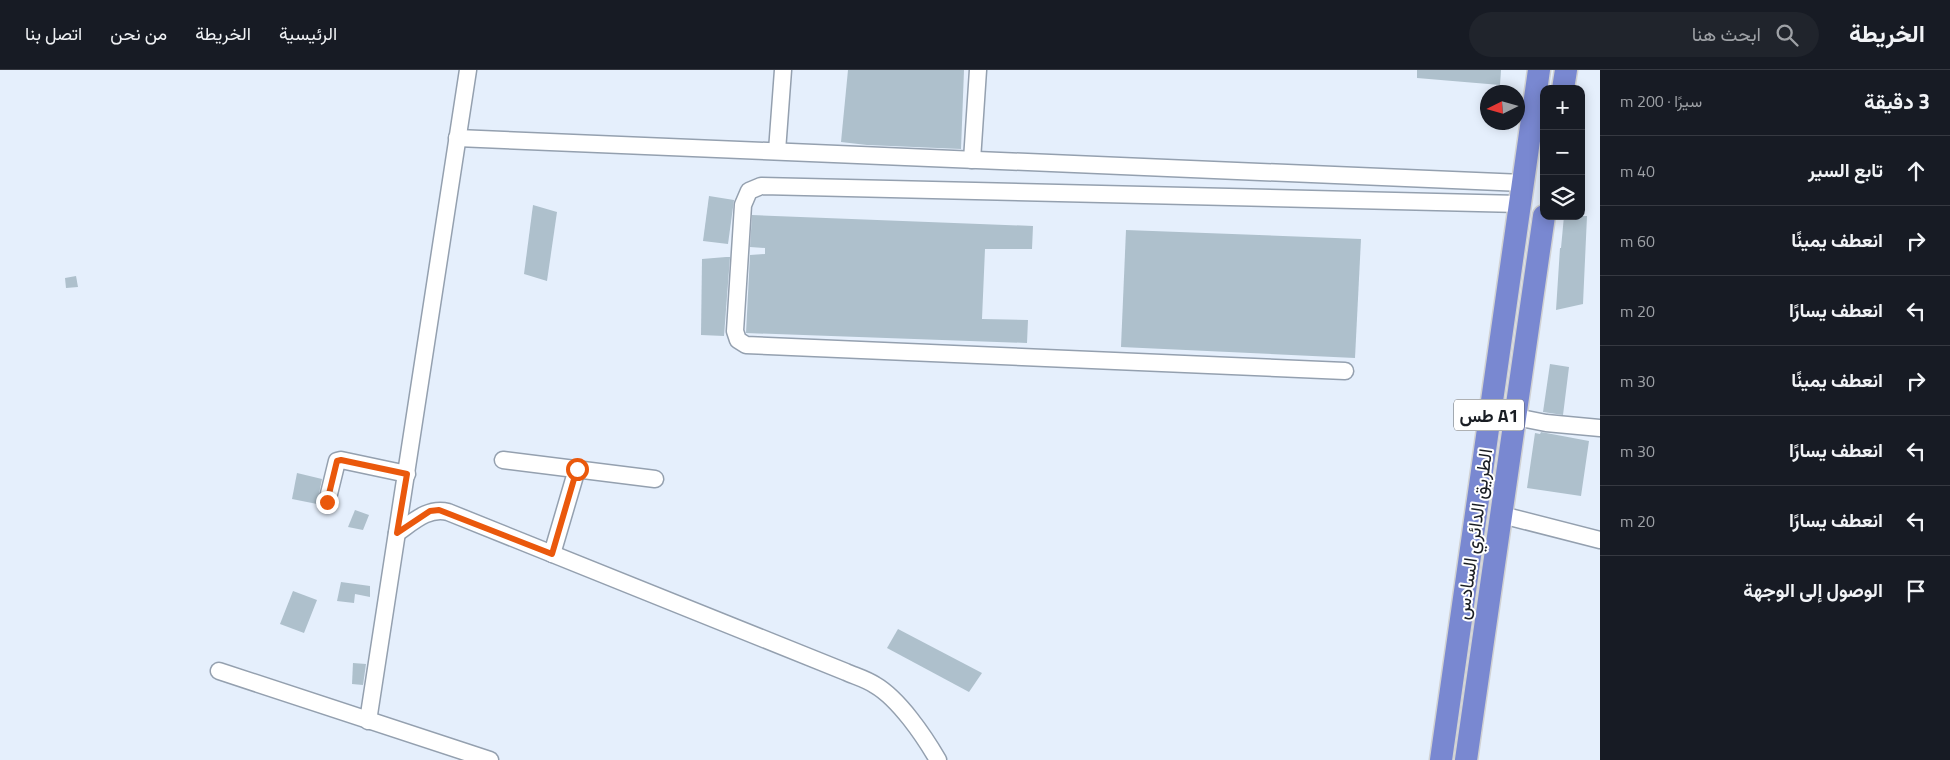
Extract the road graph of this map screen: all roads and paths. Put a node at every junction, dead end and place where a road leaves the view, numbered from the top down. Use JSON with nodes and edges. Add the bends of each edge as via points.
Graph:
{"nodes":[{"id":1,"x":468,"y":70,"type":"edge"},
{"id":2,"x":783,"y":70,"type":"edge"},
{"id":3,"x":978,"y":70,"type":"edge"},
{"id":4,"x":1539,"y":70,"type":"edge"},
{"id":5,"x":1566,"y":70,"type":"edge"},
{"id":6,"x":1564,"y":85,"type":"edge"},
{"id":7,"x":457,"y":138,"type":"junction"},
{"id":8,"x":777,"y":151,"type":"junction"},
{"id":9,"x":972,"y":160,"type":"junction"},
{"id":10,"x":1521,"y":194,"type":"junction"},
{"id":11,"x":1543,"y":220,"type":"edge"},
{"id":12,"x":1345,"y":371,"type":"dead end"},
{"id":13,"x":1516,"y":417,"type":"junction"},
{"id":14,"x":1600,"y":428,"type":"edge"},
{"id":15,"x":504,"y":460,"type":"dead end"},
{"id":16,"x":577,"y":469,"type":"junction"},
{"id":17,"x":407,"y":474,"type":"junction"},
{"id":18,"x":655,"y":479,"type":"dead end"},
{"id":19,"x":327,"y":502,"type":"dead end"},
{"id":20,"x":1502,"y":514,"type":"junction"},
{"id":21,"x":397,"y":533,"type":"junction"},
{"id":22,"x":1600,"y":540,"type":"edge"},
{"id":23,"x":552,"y":554,"type":"junction"},
{"id":24,"x":219,"y":671,"type":"dead end"},
{"id":25,"x":368,"y":721,"type":"junction"},
{"id":26,"x":490,"y":760,"type":"edge"},
{"id":27,"x":938,"y":760,"type":"edge"},
{"id":28,"x":1441,"y":760,"type":"edge"},
{"id":29,"x":1466,"y":760,"type":"edge"}],
"edges":[{"from":1,"to":7,"type":"street"},
{"from":2,"to":8,"type":"street"},
{"from":3,"to":9,"type":"street"},
{"from":4,"to":10,"type":"highway","name":"الطريق الدائري السادس","number":"طس A1"},
{"from":5,"to":6,"type":"highway"},
{"from":7,"to":8,"type":"street"},
{"from":7,"to":17,"type":"street"},
{"from":8,"to":9,"type":"street"},
{"from":9,"to":10,"type":"street"},
{"from":10,"to":12,"type":"street","via":[[761,186],[749,191],[743,205],[735,331],[738,340],[746,345]]},
{"from":10,"to":28,"type":"highway","name":"الطريق الدائري السادس","number":"طس A1"},
{"from":11,"to":13,"type":"highway","name":"الطريق الدائري السادس","number":"طس A1"},
{"from":13,"to":14,"type":"street"},
{"from":13,"to":20,"type":"highway","name":"الطريق الدائري السادس","number":"طس A1"},
{"from":15,"to":16,"type":"street"},
{"from":16,"to":18,"type":"street"},
{"from":16,"to":23,"type":"street"},
{"from":17,"to":19,"type":"street","via":[[337,461]]},
{"from":17,"to":21,"type":"street"},
{"from":20,"to":22,"type":"street"},
{"from":20,"to":29,"type":"highway","name":"الطريق الدائري السادس","number":"طس A1"},
{"from":21,"to":23,"type":"street","via":[[430,511],[439,510]]},
{"from":21,"to":25,"type":"street"},
{"from":23,"to":27,"type":"street","via":[[875,685],[916,726]]},
{"from":24,"to":25,"type":"street"},
{"from":25,"to":26,"type":"street"}]}
